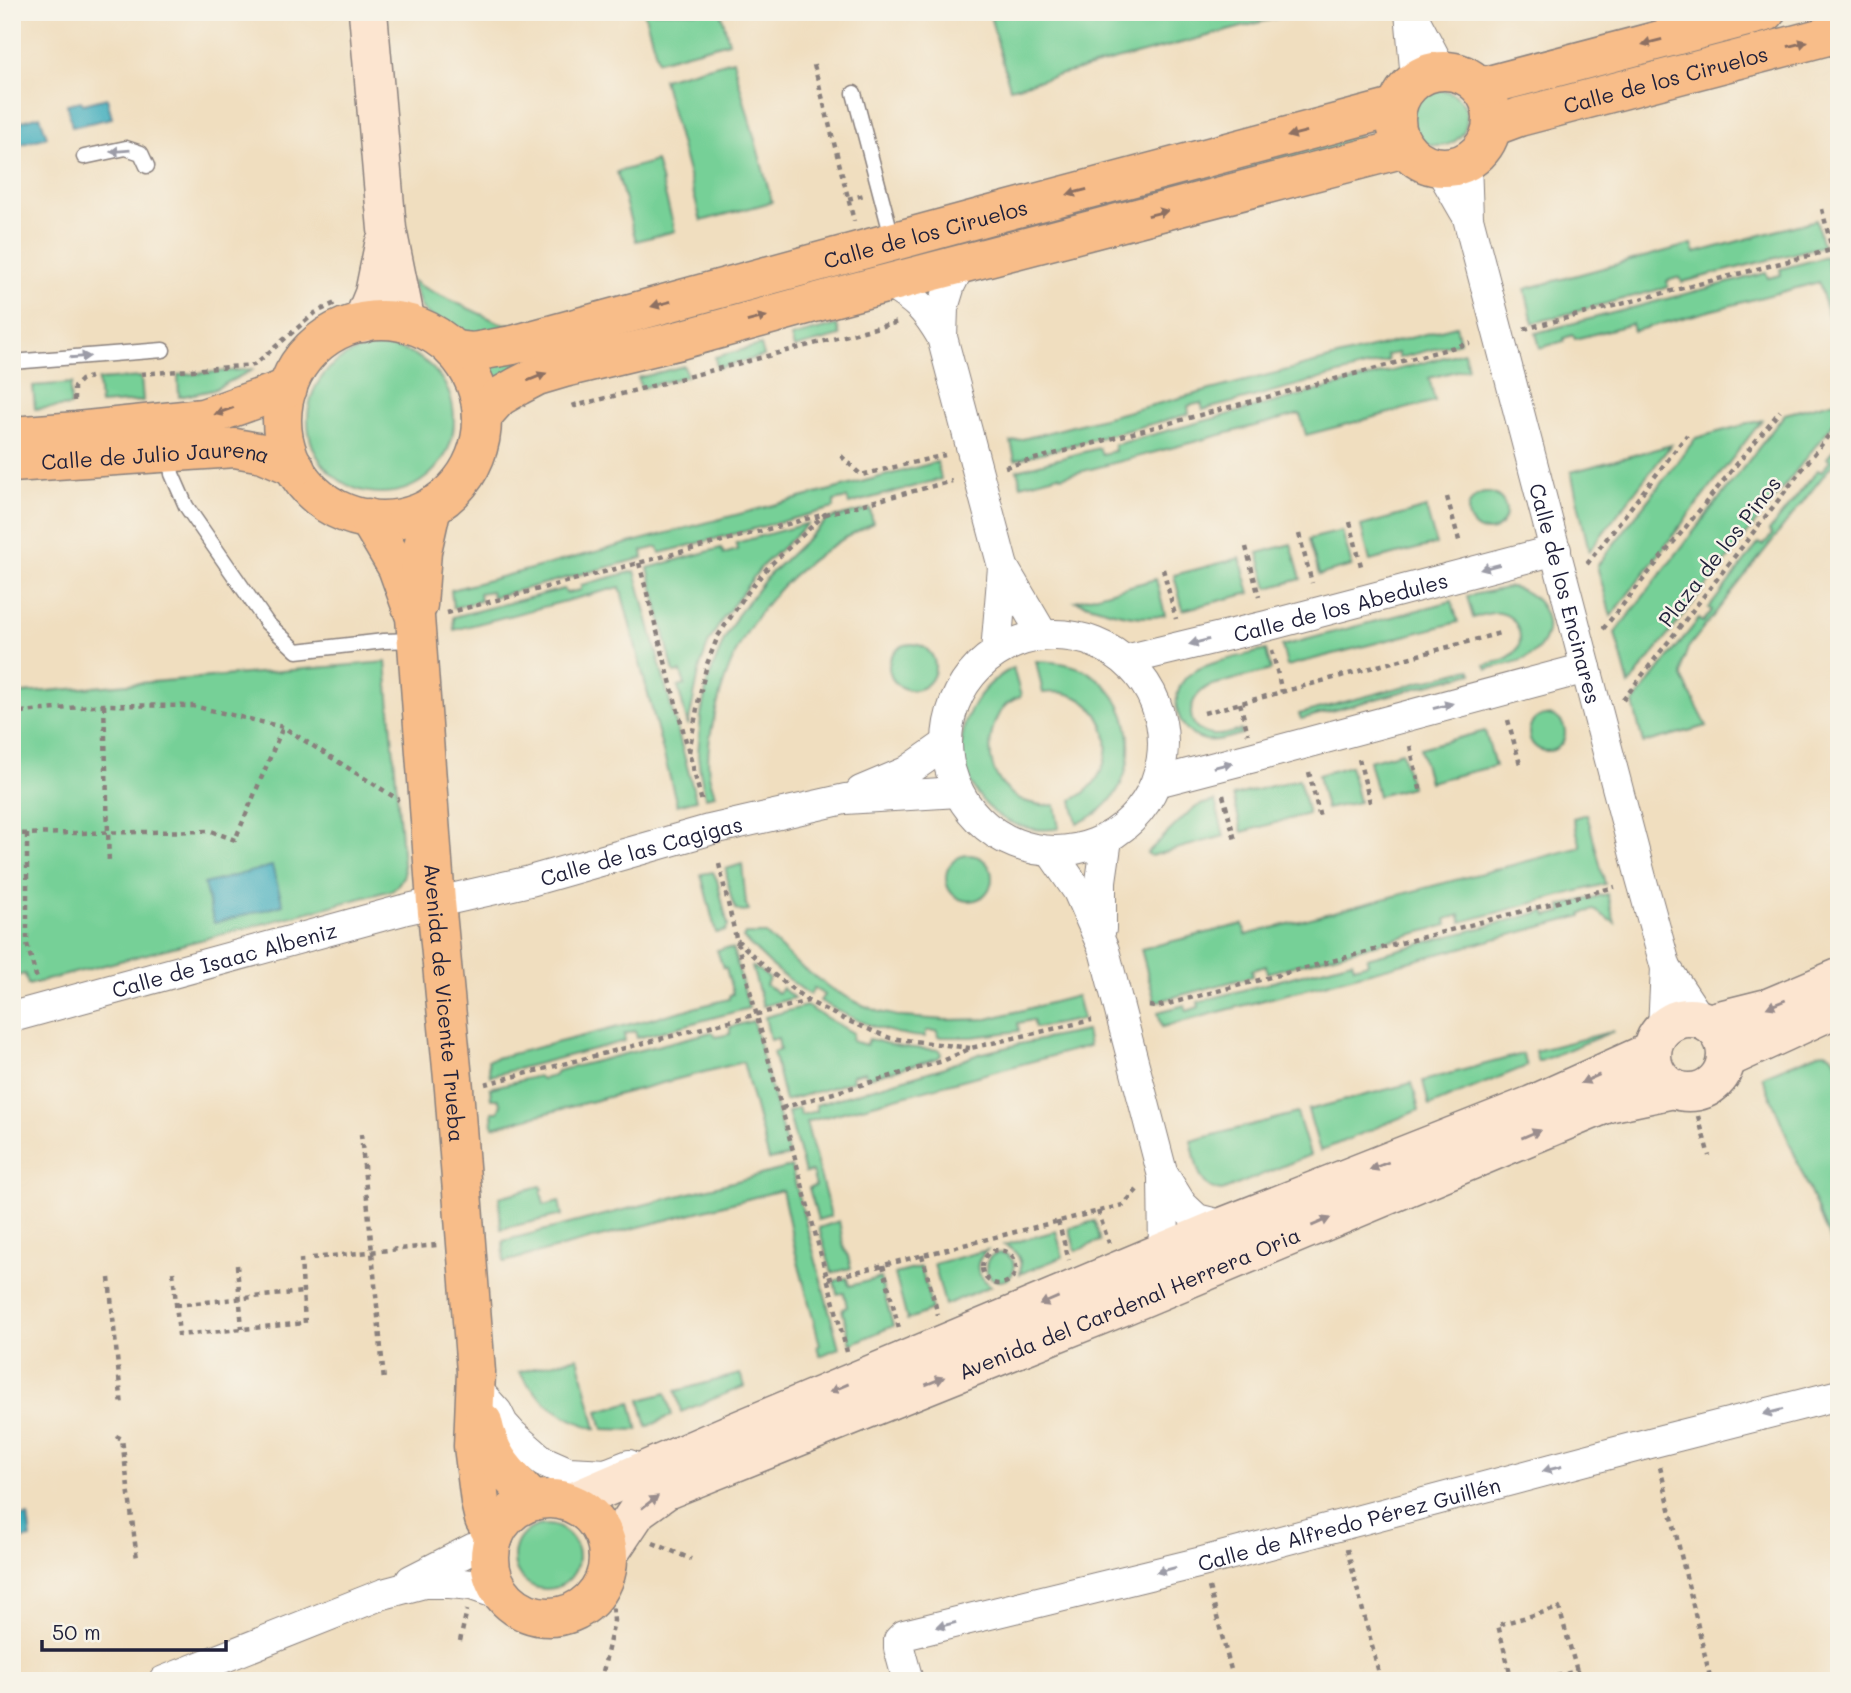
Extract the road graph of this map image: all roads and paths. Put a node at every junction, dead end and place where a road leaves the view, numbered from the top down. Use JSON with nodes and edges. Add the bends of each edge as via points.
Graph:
{"nodes":[{"id":1,"x":368,"y":12,"type":"edge"},
{"id":2,"x":1411,"y":12,"type":"edge"},
{"id":3,"x":1766,"y":12,"type":"edge"},
{"id":4,"x":1839,"y":33,"type":"edge"},
{"id":5,"x":814,"y":65,"type":"dead end"},
{"id":6,"x":1418,"y":86,"type":"junction"},
{"id":7,"x":1480,"y":88,"type":"junction"},
{"id":8,"x":854,"y":93,"type":"dead end"},
{"id":9,"x":1492,"y":127,"type":"junction"},
{"id":10,"x":1405,"y":148,"type":"junction"},
{"id":11,"x":84,"y":157,"type":"dead end"},
{"id":12,"x":1452,"y":165,"type":"junction"},
{"id":13,"x":147,"y":166,"type":"dead end"},
{"id":14,"x":1822,"y":209,"type":"dead end"},
{"id":15,"x":855,"y":225,"type":"dead end"},
{"id":16,"x":387,"y":229,"type":"junction"},
{"id":17,"x":893,"y":241,"type":"junction"},
{"id":18,"x":1839,"y":248,"type":"edge"},
{"id":19,"x":1832,"y":250,"type":"junction"},
{"id":20,"x":960,"y":265,"type":"junction"},
{"id":21,"x":1839,"y":277,"type":"edge"},
{"id":22,"x":888,"y":283,"type":"junction"},
{"id":23,"x":354,"y":310,"type":"junction"},
{"id":24,"x":902,"y":321,"type":"dead end"},
{"id":25,"x":406,"y":323,"type":"junction"},
{"id":26,"x":1524,"y":329,"type":"dead end"},
{"id":27,"x":942,"y":337,"type":"junction"},
{"id":28,"x":1470,"y":343,"type":"dead end"},
{"id":29,"x":453,"y":349,"type":"junction"},
{"id":30,"x":163,"y":350,"type":"dead end"},
{"id":31,"x":12,"y":362,"type":"edge"},
{"id":32,"x":133,"y":374,"type":"dead end"},
{"id":33,"x":98,"y":376,"type":"dead end"},
{"id":34,"x":288,"y":388,"type":"junction"},
{"id":35,"x":574,"y":403,"type":"dead end"},
{"id":36,"x":75,"y":410,"type":"dead end"},
{"id":37,"x":1780,"y":411,"type":"dead end"},
{"id":38,"x":482,"y":416,"type":"junction"},
{"id":39,"x":1839,"y":422,"type":"edge"},
{"id":40,"x":1687,"y":435,"type":"dead end"},
{"id":41,"x":12,"y":436,"type":"edge"},
{"id":42,"x":170,"y":452,"type":"junction"},
{"id":43,"x":945,"y":455,"type":"dead end"},
{"id":44,"x":841,"y":456,"type":"dead end"},
{"id":45,"x":12,"y":463,"type":"edge"},
{"id":46,"x":295,"y":467,"type":"junction"},
{"id":47,"x":1005,"y":467,"type":"dead end"},
{"id":48,"x":952,"y":481,"type":"dead end"},
{"id":49,"x":1447,"y":497,"type":"dead end"},
{"id":50,"x":432,"y":506,"type":"junction"},
{"id":51,"x":826,"y":514,"type":"junction"},
{"id":52,"x":368,"y":518,"type":"junction"},
{"id":53,"x":1350,"y":522,"type":"dead end"},
{"id":54,"x":1299,"y":534,"type":"dead end"},
{"id":55,"x":1460,"y":544,"type":"dead end"},
{"id":56,"x":1246,"y":547,"type":"dead end"},
{"id":57,"x":1556,"y":550,"type":"junction"},
{"id":58,"x":639,"y":563,"type":"junction"},
{"id":59,"x":1587,"y":564,"type":"dead end"},
{"id":60,"x":1003,"y":567,"type":"junction"},
{"id":61,"x":1163,"y":569,"type":"dead end"},
{"id":62,"x":1362,"y":570,"type":"dead end"},
{"id":63,"x":1312,"y":583,"type":"dead end"},
{"id":64,"x":1259,"y":597,"type":"dead end"},
{"id":65,"x":1176,"y":619,"type":"dead end"},
{"id":66,"x":426,"y":624,"type":"junction"},
{"id":67,"x":1604,"y":629,"type":"dead end"},
{"id":68,"x":1500,"y":633,"type":"dead end"},
{"id":69,"x":1043,"y":635,"type":"junction"},
{"id":70,"x":1270,"y":646,"type":"dead end"},
{"id":71,"x":996,"y":652,"type":"junction"},
{"id":72,"x":1125,"y":660,"type":"junction"},
{"id":73,"x":1586,"y":668,"type":"junction"},
{"id":74,"x":1282,"y":692,"type":"junction"},
{"id":75,"x":1623,"y":700,"type":"dead end"},
{"id":76,"x":1240,"y":703,"type":"junction"},
{"id":77,"x":104,"y":705,"type":"junction"},
{"id":78,"x":1204,"y":713,"type":"dead end"},
{"id":79,"x":12,"y":717,"type":"edge"},
{"id":80,"x":1508,"y":720,"type":"dead end"},
{"id":81,"x":283,"y":727,"type":"junction"},
{"id":82,"x":1249,"y":738,"type":"dead end"},
{"id":83,"x":946,"y":744,"type":"junction"},
{"id":84,"x":1410,"y":746,"type":"dead end"},
{"id":85,"x":689,"y":752,"type":"junction"},
{"id":86,"x":1359,"y":759,"type":"dead end"},
{"id":87,"x":1521,"y":768,"type":"dead end"},
{"id":88,"x":1309,"y":772,"type":"dead end"},
{"id":89,"x":1157,"y":782,"type":"junction"},
{"id":90,"x":958,"y":792,"type":"junction"},
{"id":91,"x":1421,"y":793,"type":"dead end"},
{"id":92,"x":1223,"y":795,"type":"dead end"},
{"id":93,"x":845,"y":799,"type":"junction"},
{"id":94,"x":702,"y":802,"type":"dead end"},
{"id":95,"x":406,"y":804,"type":"dead end"},
{"id":96,"x":1371,"y":806,"type":"dead end"},
{"id":97,"x":1320,"y":818,"type":"dead end"},
{"id":98,"x":109,"y":832,"type":"junction"},
{"id":99,"x":12,"y":834,"type":"edge"},
{"id":100,"x":27,"y":834,"type":"junction"},
{"id":101,"x":1107,"y":839,"type":"junction"},
{"id":102,"x":1235,"y":840,"type":"dead end"},
{"id":103,"x":1051,"y":852,"type":"junction"},
{"id":104,"x":109,"y":864,"type":"dead end"},
{"id":105,"x":719,"y":864,"type":"dead end"},
{"id":106,"x":1615,"y":887,"type":"dead end"},
{"id":107,"x":436,"y":902,"type":"junction"},
{"id":108,"x":736,"y":938,"type":"junction"},
{"id":109,"x":1101,"y":939,"type":"junction"},
{"id":110,"x":1666,"y":968,"type":"junction"},
{"id":111,"x":40,"y":989,"type":"dead end"},
{"id":112,"x":808,"y":1001,"type":"junction"},
{"id":113,"x":1837,"y":1004,"type":"edge"},
{"id":114,"x":1149,"y":1006,"type":"dead end"},
{"id":115,"x":757,"y":1013,"type":"junction"},
{"id":116,"x":12,"y":1017,"type":"edge"},
{"id":117,"x":1092,"y":1020,"type":"dead end"},
{"id":118,"x":1704,"y":1021,"type":"junction"},
{"id":119,"x":1657,"y":1040,"type":"junction"},
{"id":120,"x":971,"y":1048,"type":"junction"},
{"id":121,"x":1726,"y":1059,"type":"junction"},
{"id":122,"x":485,"y":1084,"type":"dead end"},
{"id":123,"x":1686,"y":1103,"type":"junction"},
{"id":124,"x":782,"y":1108,"type":"junction"},
{"id":125,"x":361,"y":1134,"type":"dead end"},
{"id":126,"x":1709,"y":1156,"type":"dead end"},
{"id":127,"x":1163,"y":1175,"type":"junction"},
{"id":128,"x":1137,"y":1190,"type":"dead end"},
{"id":129,"x":1098,"y":1211,"type":"junction"},
{"id":130,"x":1058,"y":1221,"type":"junction"},
{"id":131,"x":1225,"y":1226,"type":"junction"},
{"id":132,"x":991,"y":1238,"type":"junction"},
{"id":133,"x":441,"y":1244,"type":"dead end"},
{"id":134,"x":995,"y":1250,"type":"junction"},
{"id":135,"x":1111,"y":1250,"type":"dead end"},
{"id":136,"x":372,"y":1252,"type":"junction"},
{"id":137,"x":1164,"y":1252,"type":"junction"},
{"id":138,"x":922,"y":1255,"type":"junction"},
{"id":139,"x":312,"y":1258,"type":"dead end"},
{"id":140,"x":301,"y":1259,"type":"dead end"},
{"id":141,"x":237,"y":1265,"type":"dead end"},
{"id":142,"x":883,"y":1265,"type":"junction"},
{"id":143,"x":1071,"y":1266,"type":"dead end"},
{"id":144,"x":173,"y":1272,"type":"dead end"},
{"id":145,"x":109,"y":1278,"type":"dead end"},
{"id":146,"x":828,"y":1279,"type":"junction"},
{"id":147,"x":303,"y":1292,"type":"junction"},
{"id":148,"x":240,"y":1298,"type":"junction"},
{"id":149,"x":176,"y":1305,"type":"junction"},
{"id":150,"x":939,"y":1318,"type":"dead end"},
{"id":151,"x":242,"y":1329,"type":"junction"},
{"id":152,"x":900,"y":1333,"type":"dead end"},
{"id":153,"x":848,"y":1353,"type":"dead end"},
{"id":154,"x":384,"y":1381,"type":"dead end"},
{"id":155,"x":476,"y":1388,"type":"junction"},
{"id":156,"x":1839,"y":1395,"type":"edge"},
{"id":157,"x":122,"y":1407,"type":"dead end"},
{"id":158,"x":116,"y":1436,"type":"dead end"},
{"id":159,"x":707,"y":1443,"type":"junction"},
{"id":160,"x":1659,"y":1463,"type":"dead end"},
{"id":161,"x":533,"y":1502,"type":"junction"},
{"id":162,"x":572,"y":1502,"type":"junction"},
{"id":163,"x":643,"y":1538,"type":"dead end"},
{"id":164,"x":492,"y":1542,"type":"junction"},
{"id":165,"x":1345,"y":1544,"type":"dead end"},
{"id":166,"x":608,"y":1555,"type":"junction"},
{"id":167,"x":137,"y":1559,"type":"dead end"},
{"id":168,"x":691,"y":1559,"type":"dead end"},
{"id":169,"x":1207,"y":1580,"type":"dead end"},
{"id":170,"x":383,"y":1594,"type":"junction"},
{"id":171,"x":503,"y":1596,"type":"junction"},
{"id":172,"x":613,"y":1605,"type":"dead end"},
{"id":173,"x":467,"y":1606,"type":"dead end"},
{"id":174,"x":460,"y":1641,"type":"dead end"},
{"id":175,"x":1577,"y":1671,"type":"junction"},
{"id":176,"x":164,"y":1681,"type":"edge"},
{"id":177,"x":601,"y":1681,"type":"edge"},
{"id":178,"x":908,"y":1681,"type":"edge"},
{"id":179,"x":1234,"y":1681,"type":"edge"},
{"id":180,"x":1381,"y":1681,"type":"edge"},
{"id":181,"x":1512,"y":1681,"type":"edge"},
{"id":182,"x":1537,"y":1681,"type":"edge"},
{"id":183,"x":1580,"y":1681,"type":"edge"},
{"id":184,"x":1711,"y":1681,"type":"edge"}],
"edges":[{"from":1,"to":16,"type":"main road"},
{"from":2,"to":6,"type":"street"},
{"from":3,"to":7,"type":"main road","name":"Calle de los Ciruelos","one_way":true},
{"from":9,"to":4,"type":"main road","name":"Calle de los Ciruelos","one_way":true},
{"from":5,"to":15,"type":"path"},
{"from":6,"to":7,"type":"main road","via":[[1459,73]]},
{"from":6,"to":10,"type":"main road","via":[[1395,124]]},
{"from":6,"to":17,"type":"main road","name":"Calle de los Ciruelos","one_way":true},
{"from":7,"to":9,"type":"main road","via":[[1491,107]]},
{"from":8,"to":17,"type":"lane"},
{"from":9,"to":12,"type":"main road","via":[[1482,149]]},
{"from":10,"to":12,"type":"main road","via":[[1427,164]]},
{"from":20,"to":10,"type":"main road","name":"Calle de los Ciruelos","one_way":true},
{"from":13,"to":11,"type":"lane","one_way":true,"via":[[141,153],[126,148]]},
{"from":12,"to":57,"type":"street","name":"Calle de los Encinares"},
{"from":14,"to":19,"type":"path"},
{"from":16,"to":23,"type":"main road","via":[[374,294]]},
{"from":16,"to":25,"type":"main road"},
{"from":17,"to":29,"type":"main road","name":"Calle de los Ciruelos","one_way":true,"via":[[513,345],[472,352]]},
{"from":18,"to":19,"type":"path"},
{"from":19,"to":21,"type":"path"},
{"from":19,"to":26,"type":"path"},
{"from":20,"to":22,"type":"main road","name":"Calle de los Ciruelos"},
{"from":20,"to":27,"type":"street","via":[[943,308]]},
{"from":22,"to":27,"type":"street","via":[[928,313]]},
{"from":38,"to":22,"type":"main road","name":"Calle de los Ciruelos","one_way":true,"via":[[499,397],[537,376]]},
{"from":23,"to":25,"type":"main road"},
{"from":23,"to":32,"type":"path","via":[[315,313],[254,365]]},
{"from":23,"to":34,"type":"main road","via":[[346,327],[304,358]]},
{"from":24,"to":35,"type":"path","via":[[575,407]]},
{"from":25,"to":29,"type":"main road","via":[[432,333]]},
{"from":27,"to":60,"type":"street"},
{"from":28,"to":47,"type":"path"},
{"from":29,"to":38,"type":"main road","via":[[474,380]]},
{"from":31,"to":30,"type":"lane","one_way":true},
{"from":33,"to":36,"type":"path","via":[[74,387]]},
{"from":34,"to":41,"type":"main road","name":"Calle de Julio Jaurena","one_way":true,"via":[[203,418]]},
{"from":34,"to":46,"type":"main road","via":[[283,428]]},
{"from":37,"to":67,"type":"path"},
{"from":38,"to":50,"type":"main road","via":[[470,468],[447,496]]},
{"from":39,"to":75,"type":"path","name":"Plaza de los Pinos"},
{"from":40,"to":59,"type":"path"},
{"from":42,"to":45,"type":"main road","name":"Calle de Julio Jaurena"},
{"from":42,"to":46,"type":"main road","name":"Calle de Julio Jaurena","via":[[235,448],[263,453]]},
{"from":42,"to":66,"type":"lane","via":[[172,474],[186,506],[267,623],[296,650],[384,641]]},
{"from":43,"to":44,"type":"path","via":[[861,475]]},
{"from":46,"to":52,"type":"main road","via":[[325,501]]},
{"from":48,"to":51,"type":"path"},
{"from":49,"to":55,"type":"path"},
{"from":50,"to":52,"type":"main road","via":[[401,518]]},
{"from":50,"to":66,"type":"main road","name":"Avenida de Vicente Trueba","via":[[422,551],[418,608]]},
{"from":51,"to":58,"type":"path"},
{"from":51,"to":85,"type":"path","via":[[768,567],[718,636],[707,664]]},
{"from":52,"to":66,"type":"main road","name":"Avenida de Vicente Trueba"},
{"from":53,"to":62,"type":"path"},
{"from":54,"to":63,"type":"path"},
{"from":56,"to":64,"type":"path"},
{"from":57,"to":72,"type":"street","name":"Calle de los Abedules","one_way":true},
{"from":57,"to":73,"type":"street","name":"Calle de los Encinares"},
{"from":58,"to":66,"type":"path"},
{"from":58,"to":85,"type":"path"},
{"from":60,"to":69,"type":"street"},
{"from":60,"to":71,"type":"street"},
{"from":61,"to":65,"type":"path"},
{"from":66,"to":107,"type":"main road","name":"Avenida de Vicente Trueba"},
{"from":68,"to":74,"type":"path"},
{"from":69,"to":71,"type":"street"},
{"from":69,"to":72,"type":"street","via":[[1086,639]]},
{"from":70,"to":74,"type":"path"},
{"from":71,"to":83,"type":"street","via":[[975,669],[959,691],[949,717]]},
{"from":72,"to":89,"type":"street","via":[[1153,694],[1160,716],[1163,760]]},
{"from":89,"to":73,"type":"street","one_way":true},
{"from":73,"to":110,"type":"street","name":"Calle de los Encinares"},
{"from":74,"to":76,"type":"path"},
{"from":76,"to":78,"type":"path"},
{"from":76,"to":82,"type":"path"},
{"from":77,"to":79,"type":"path","via":[[22,712]]},
{"from":77,"to":81,"type":"path","via":[[193,706]]},
{"from":77,"to":98,"type":"path"},
{"from":80,"to":87,"type":"path"},
{"from":81,"to":95,"type":"path"},
{"from":81,"to":98,"type":"path","via":[[235,840],[211,831]]},
{"from":83,"to":90,"type":"street"},
{"from":83,"to":93,"type":"street","name":"Calle de las Cagigas","via":[[906,772]]},
{"from":84,"to":91,"type":"path"},
{"from":85,"to":94,"type":"path"},
{"from":86,"to":96,"type":"path"},
{"from":88,"to":97,"type":"path"},
{"from":89,"to":101,"type":"street","via":[[1138,814]]},
{"from":90,"to":93,"type":"street","name":"Calle de las Cagigas"},
{"from":90,"to":103,"type":"street","via":[[987,828],[1006,840]]},
{"from":92,"to":102,"type":"path"},
{"from":93,"to":107,"type":"street","name":"Calle de las Cagigas"},
{"from":98,"to":100,"type":"path"},
{"from":98,"to":104,"type":"path"},
{"from":99,"to":100,"type":"path"},
{"from":100,"to":111,"type":"path","via":[[27,944]]},
{"from":101,"to":103,"type":"street"},
{"from":101,"to":109,"type":"street"},
{"from":103,"to":109,"type":"street","via":[[1078,891]]},
{"from":105,"to":108,"type":"path"},
{"from":106,"to":114,"type":"path"},
{"from":107,"to":116,"type":"street","name":"Calle de Isaac Albeniz"},
{"from":107,"to":155,"type":"main road","name":"Avenida de Vicente Trueba"},
{"from":108,"to":112,"type":"path"},
{"from":108,"to":115,"type":"path"},
{"from":109,"to":127,"type":"street"},
{"from":110,"to":118,"type":"street","name":"Calle de los Encinares"},
{"from":110,"to":119,"type":"street","name":"Calle de los Encinares"},
{"from":112,"to":115,"type":"path"},
{"from":112,"to":120,"type":"path","via":[[890,1038]]},
{"from":113,"to":118,"type":"main road","name":"Avenida del Cardenal Herrera Oria","one_way":true,"via":[[1768,1008]]},
{"from":113,"to":121,"type":"main road","name":"Avenida del Cardenal Herrera Oria"},
{"from":115,"to":122,"type":"path"},
{"from":115,"to":124,"type":"path"},
{"from":117,"to":120,"type":"path"},
{"from":118,"to":119,"type":"main road","name":"Avenida del Cardenal Herrera Oria","via":[[1674,1021]]},
{"from":118,"to":121,"type":"main road","via":[[1723,1038]]},
{"from":119,"to":123,"type":"main road","via":[[1653,1067]]},
{"from":119,"to":131,"type":"main road","name":"Avenida del Cardenal Herrera Oria","one_way":true,"via":[[1532,1105]]},
{"from":120,"to":124,"type":"path","via":[[943,1061]]},
{"from":121,"to":123,"type":"main road","name":"Avenida del Cardenal Herrera Oria","via":[[1720,1075],[1708,1087],[1691,1092]]},
{"from":123,"to":126,"type":"path"},
{"from":166,"to":123,"type":"main road","name":"Avenida del Cardenal Herrera Oria","one_way":true,"via":[[638,1510],[666,1490],[1099,1316],[1608,1103]]},
{"from":124,"to":146,"type":"path"},
{"from":125,"to":136,"type":"path"},
{"from":127,"to":131,"type":"street","via":[[1182,1205],[1198,1219]]},
{"from":127,"to":137,"type":"street"},
{"from":128,"to":129,"type":"path","via":[[1123,1205]]},
{"from":129,"to":130,"type":"path"},
{"from":129,"to":135,"type":"path"},
{"from":130,"to":132,"type":"path"},
{"from":130,"to":143,"type":"path"},
{"from":131,"to":137,"type":"main road","name":"Avenida del Cardenal Herrera Oria"},
{"from":132,"to":134,"type":"path"},
{"from":132,"to":138,"type":"path"},
{"from":133,"to":136,"type":"path"},
{"from":134,"to":134,"type":"path","via":[[984,1259],[982,1272],[991,1282],[1004,1284],[1015,1276],[1016,1262],[1008,1252]]},
{"from":136,"to":139,"type":"path"},
{"from":136,"to":154,"type":"path"},
{"from":137,"to":159,"type":"main road","name":"Avenida del Cardenal Herrera Oria","one_way":true},
{"from":138,"to":142,"type":"path"},
{"from":138,"to":150,"type":"path"},
{"from":140,"to":147,"type":"path"},
{"from":141,"to":148,"type":"path"},
{"from":142,"to":146,"type":"path"},
{"from":142,"to":152,"type":"path"},
{"from":144,"to":149,"type":"path"},
{"from":145,"to":157,"type":"path"},
{"from":146,"to":153,"type":"path"},
{"from":147,"to":148,"type":"path"},
{"from":147,"to":151,"type":"path","via":[[305,1322]]},
{"from":148,"to":149,"type":"path"},
{"from":148,"to":151,"type":"path"},
{"from":149,"to":151,"type":"path","via":[[179,1335]]},
{"from":155,"to":159,"type":"street","name":"Avenida del Cardenal Herrera Oria","via":[[512,1434],[543,1461],[568,1472],[606,1474]]},
{"from":155,"to":161,"type":"main road","name":"Avenida de Vicente Trueba","via":[[487,1442],[497,1461]]},
{"from":155,"to":164,"type":"main road","name":"Avenida de Vicente Trueba","via":[[473,1446],[484,1520]]},
{"from":156,"to":178,"type":"street","name":"Calle de Alfredo Pérez Guillén","one_way":true,"via":[[904,1635],[899,1648]]},
{"from":158,"to":167,"type":"path","via":[[122,1439]]},
{"from":159,"to":162,"type":"main road","name":"Avenida del Cardenal Herrera Oria"},
{"from":160,"to":184,"type":"path"},
{"from":161,"to":162,"type":"main road"},
{"from":161,"to":164,"type":"main road","via":[[514,1510]]},
{"from":162,"to":166,"type":"main road","via":[[597,1524]]},
{"from":163,"to":168,"type":"path"},
{"from":164,"to":170,"type":"street"},
{"from":164,"to":171,"type":"main road","via":[[492,1576]]},
{"from":165,"to":180,"type":"path"},
{"from":166,"to":171,"type":"main road","via":[[596,1594],[565,1615],[525,1612]]},
{"from":169,"to":179,"type":"path"},
{"from":170,"to":171,"type":"street","via":[[424,1583],[450,1583]]},
{"from":170,"to":176,"type":"street"},
{"from":172,"to":177,"type":"path","via":[[614,1622]]},
{"from":173,"to":174,"type":"path"},
{"from":175,"to":181,"type":"path","via":[[1559,1608],[1498,1625]]},
{"from":175,"to":182,"type":"path"},
{"from":175,"to":183,"type":"path"}]}
